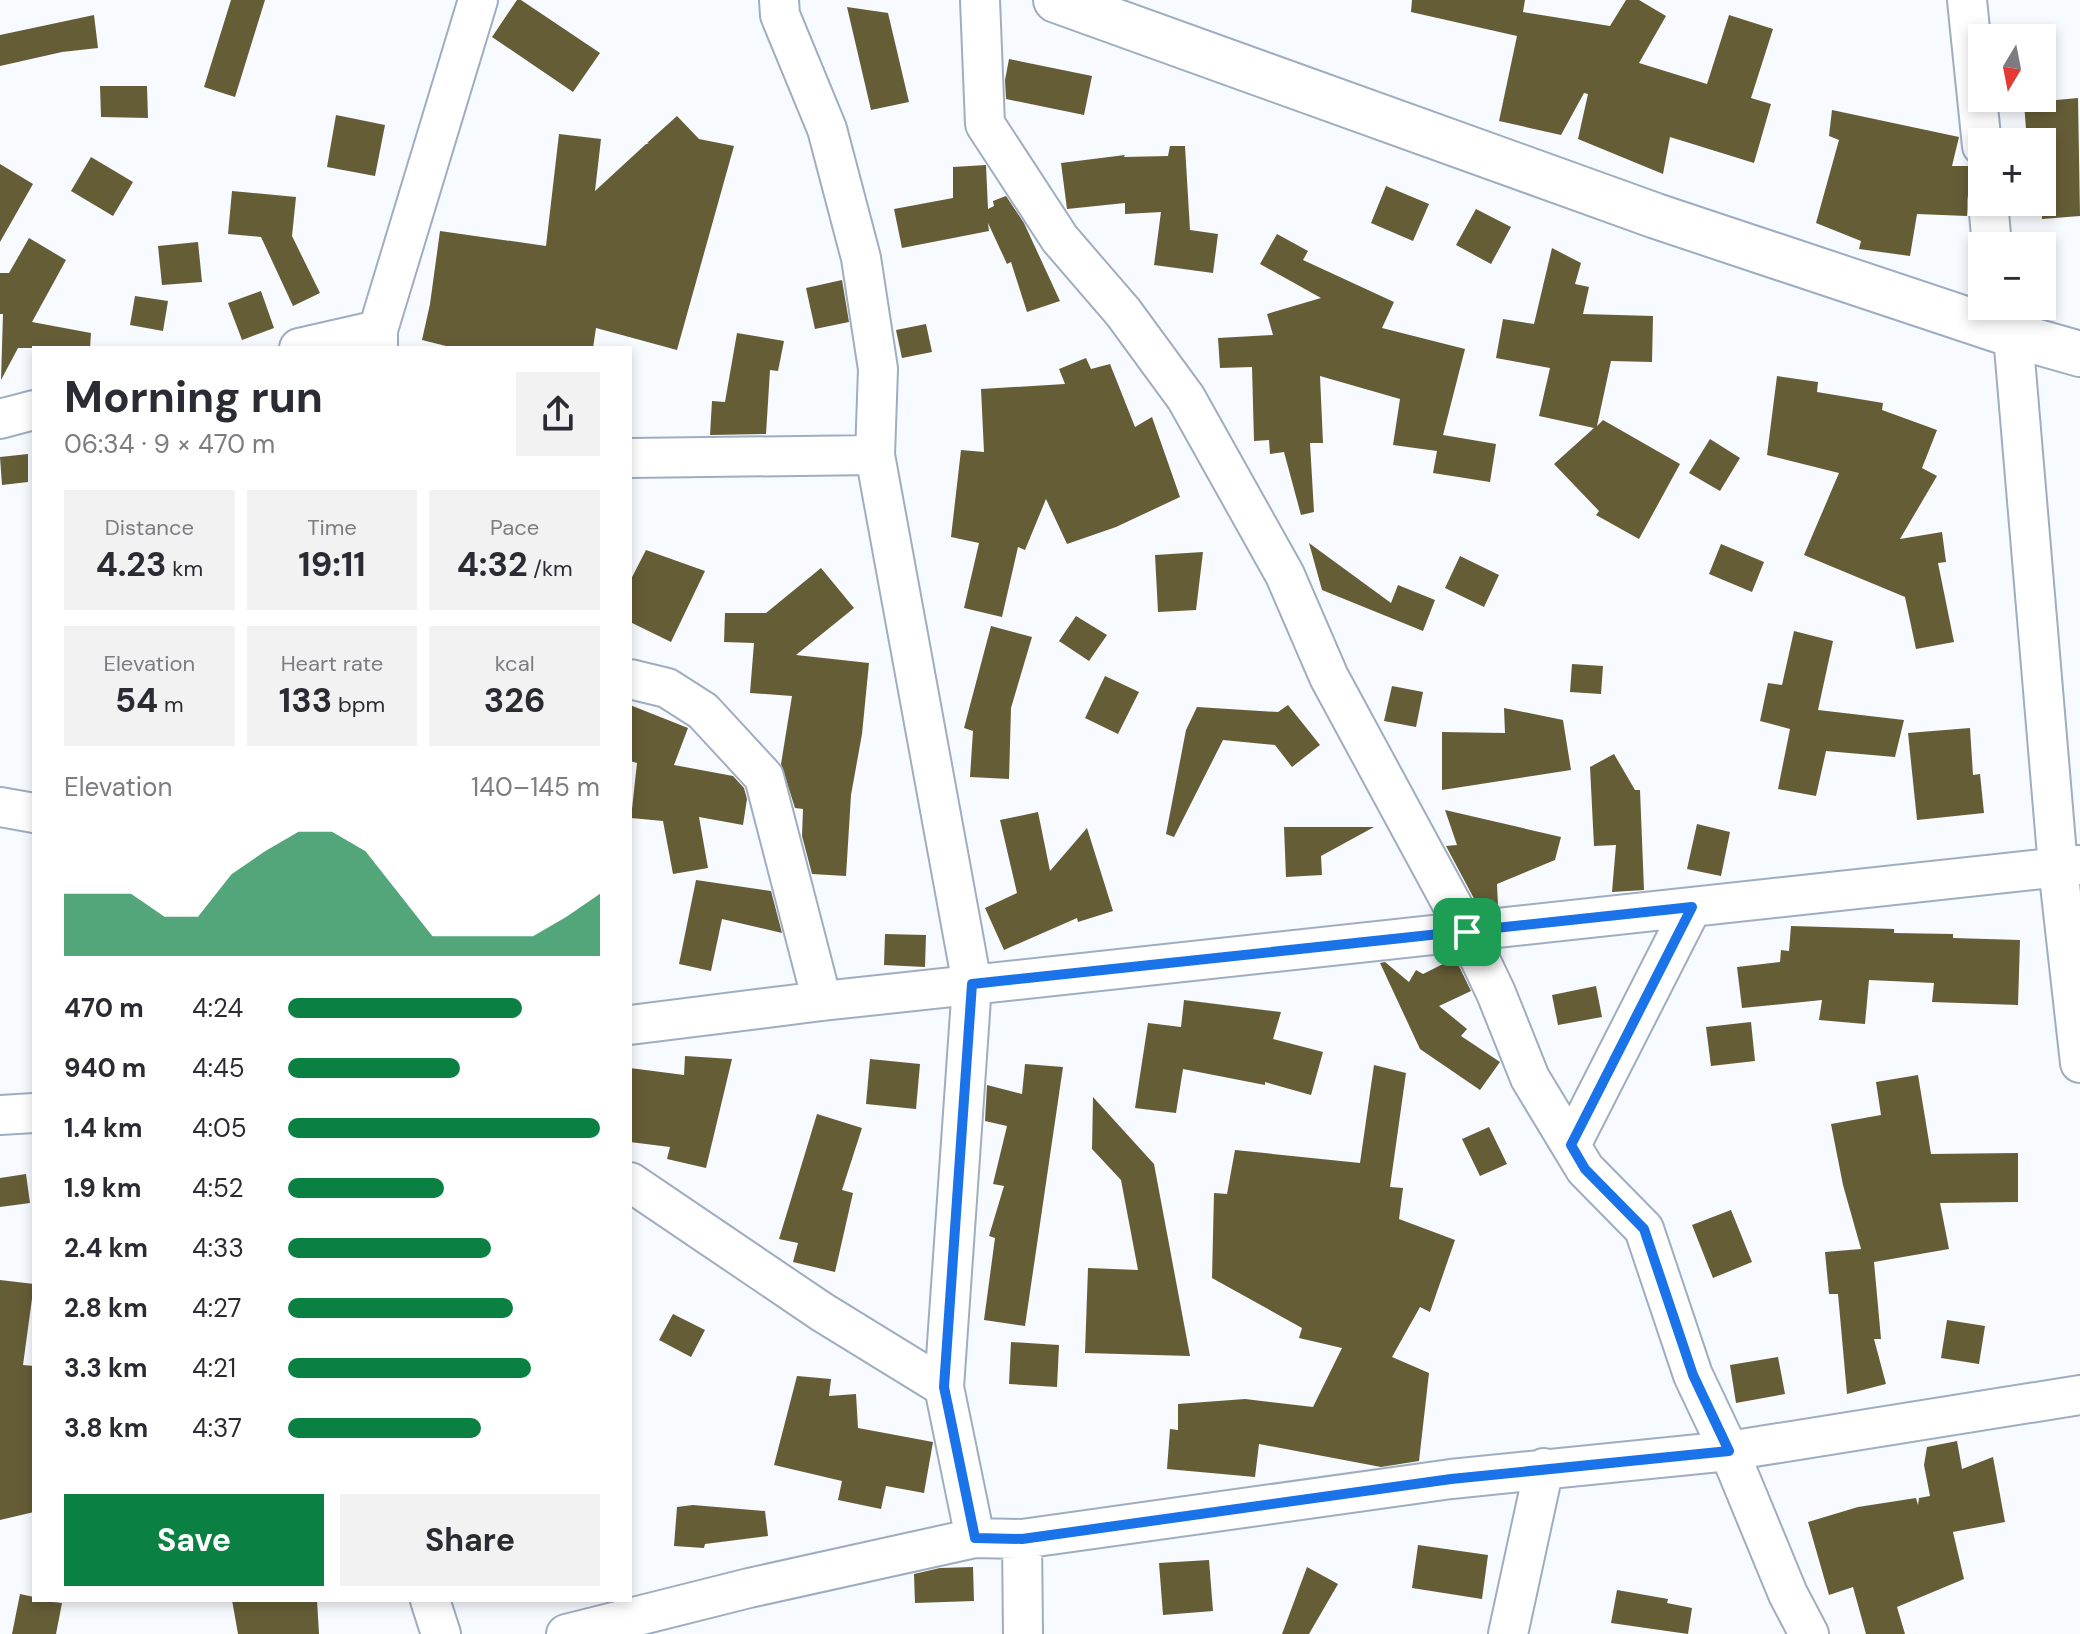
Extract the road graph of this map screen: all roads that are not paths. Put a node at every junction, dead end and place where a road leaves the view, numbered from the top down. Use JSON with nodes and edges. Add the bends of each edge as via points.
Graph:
{"nodes":[{"id":1,"x":478,"y":0,"type":"edge"},
{"id":2,"x":779,"y":0,"type":"edge"},
{"id":3,"x":980,"y":0,"type":"edge"},
{"id":4,"x":1056,"y":0,"type":"edge"},
{"id":5,"x":1967,"y":0,"type":"edge"},
{"id":6,"x":1980,"y":128,"type":"edge"},
{"id":7,"x":1968,"y":308,"type":"edge"},
{"id":8,"x":2009,"y":320,"type":"edge"},
{"id":9,"x":378,"y":339,"type":"edge"},
{"id":10,"x":317,"y":346,"type":"edge"},
{"id":11,"x":2080,"y":354,"type":"edge"},
{"id":12,"x":32,"y":411,"type":"edge"},
{"id":13,"x":0,"y":419,"type":"edge"},
{"id":14,"x":875,"y":455,"type":"junction"},
{"id":15,"x":632,"y":458,"type":"edge"},
{"id":16,"x":632,"y":679,"type":"edge"},
{"id":17,"x":0,"y":807,"type":"edge"},
{"id":18,"x":32,"y":813,"type":"edge"},
{"id":19,"x":2069,"y":866,"type":"edge"},
{"id":20,"x":1692,"y":907,"type":"junction"},
{"id":21,"x":1467,"y":932,"type":"junction"},
{"id":22,"x":972,"y":984,"type":"junction"},
{"id":23,"x":822,"y":1001,"type":"junction"},
{"id":24,"x":632,"y":1025,"type":"edge"},
{"id":25,"x":2080,"y":1063,"type":"edge"},
{"id":26,"x":32,"y":1113,"type":"edge"},
{"id":27,"x":0,"y":1115,"type":"edge"},
{"id":28,"x":1571,"y":1145,"type":"junction"},
{"id":29,"x":632,"y":1183,"type":"edge"},
{"id":30,"x":944,"y":1387,"type":"junction"},
{"id":31,"x":2080,"y":1395,"type":"edge"},
{"id":32,"x":1729,"y":1451,"type":"junction"},
{"id":33,"x":1544,"y":1468,"type":"junction"},
{"id":34,"x":975,"y":1538,"type":"junction"},
{"id":35,"x":1022,"y":1539,"type":"junction"},
{"id":36,"x":431,"y":1602,"type":"edge"},
{"id":37,"x":441,"y":1634,"type":"edge"},
{"id":38,"x":566,"y":1634,"type":"edge"},
{"id":39,"x":1023,"y":1634,"type":"edge"},
{"id":40,"x":1508,"y":1634,"type":"edge"},
{"id":41,"x":1809,"y":1634,"type":"edge"}],
"edges":[{"from":1,"to":9,"type":"street"},
{"from":2,"to":14,"type":"street","via":[[780,15],[827,129],[861,258],[878,369]]},
{"from":3,"to":21,"type":"street","via":[[985,124],[1060,239],[1123,312],[1186,398],[1285,575],[1329,677]]},
{"from":4,"to":7,"type":"street","via":[[1656,216]]},
{"from":5,"to":6,"type":"street"},
{"from":8,"to":11,"type":"street"},
{"from":8,"to":19,"type":"street"},
{"from":9,"to":10,"type":"street"},
{"from":12,"to":13,"type":"street"},
{"from":14,"to":15,"type":"street"},
{"from":14,"to":22,"type":"street"},
{"from":16,"to":23,"type":"street","via":[[667,688],[703,711],[764,777]]},
{"from":17,"to":18,"type":"street"},
{"from":19,"to":20,"type":"street"},
{"from":19,"to":25,"type":"street"},
{"from":20,"to":21,"type":"street"},
{"from":20,"to":28,"type":"street"},
{"from":21,"to":22,"type":"street"},
{"from":21,"to":28,"type":"street","via":[[1530,1078]]},
{"from":22,"to":23,"type":"street"},
{"from":22,"to":30,"type":"street"},
{"from":23,"to":24,"type":"street"},
{"from":26,"to":27,"type":"street"},
{"from":28,"to":32,"type":"street","via":[[1585,1169],[1644,1229],[1693,1375]]},
{"from":29,"to":30,"type":"street"},
{"from":30,"to":34,"type":"street"},
{"from":31,"to":32,"type":"street"},
{"from":32,"to":33,"type":"street"},
{"from":32,"to":41,"type":"street"},
{"from":33,"to":35,"type":"street"},
{"from":33,"to":40,"type":"street"},
{"from":34,"to":35,"type":"street"},
{"from":34,"to":38,"type":"street"},
{"from":35,"to":39,"type":"street"},
{"from":36,"to":37,"type":"street"}]}
